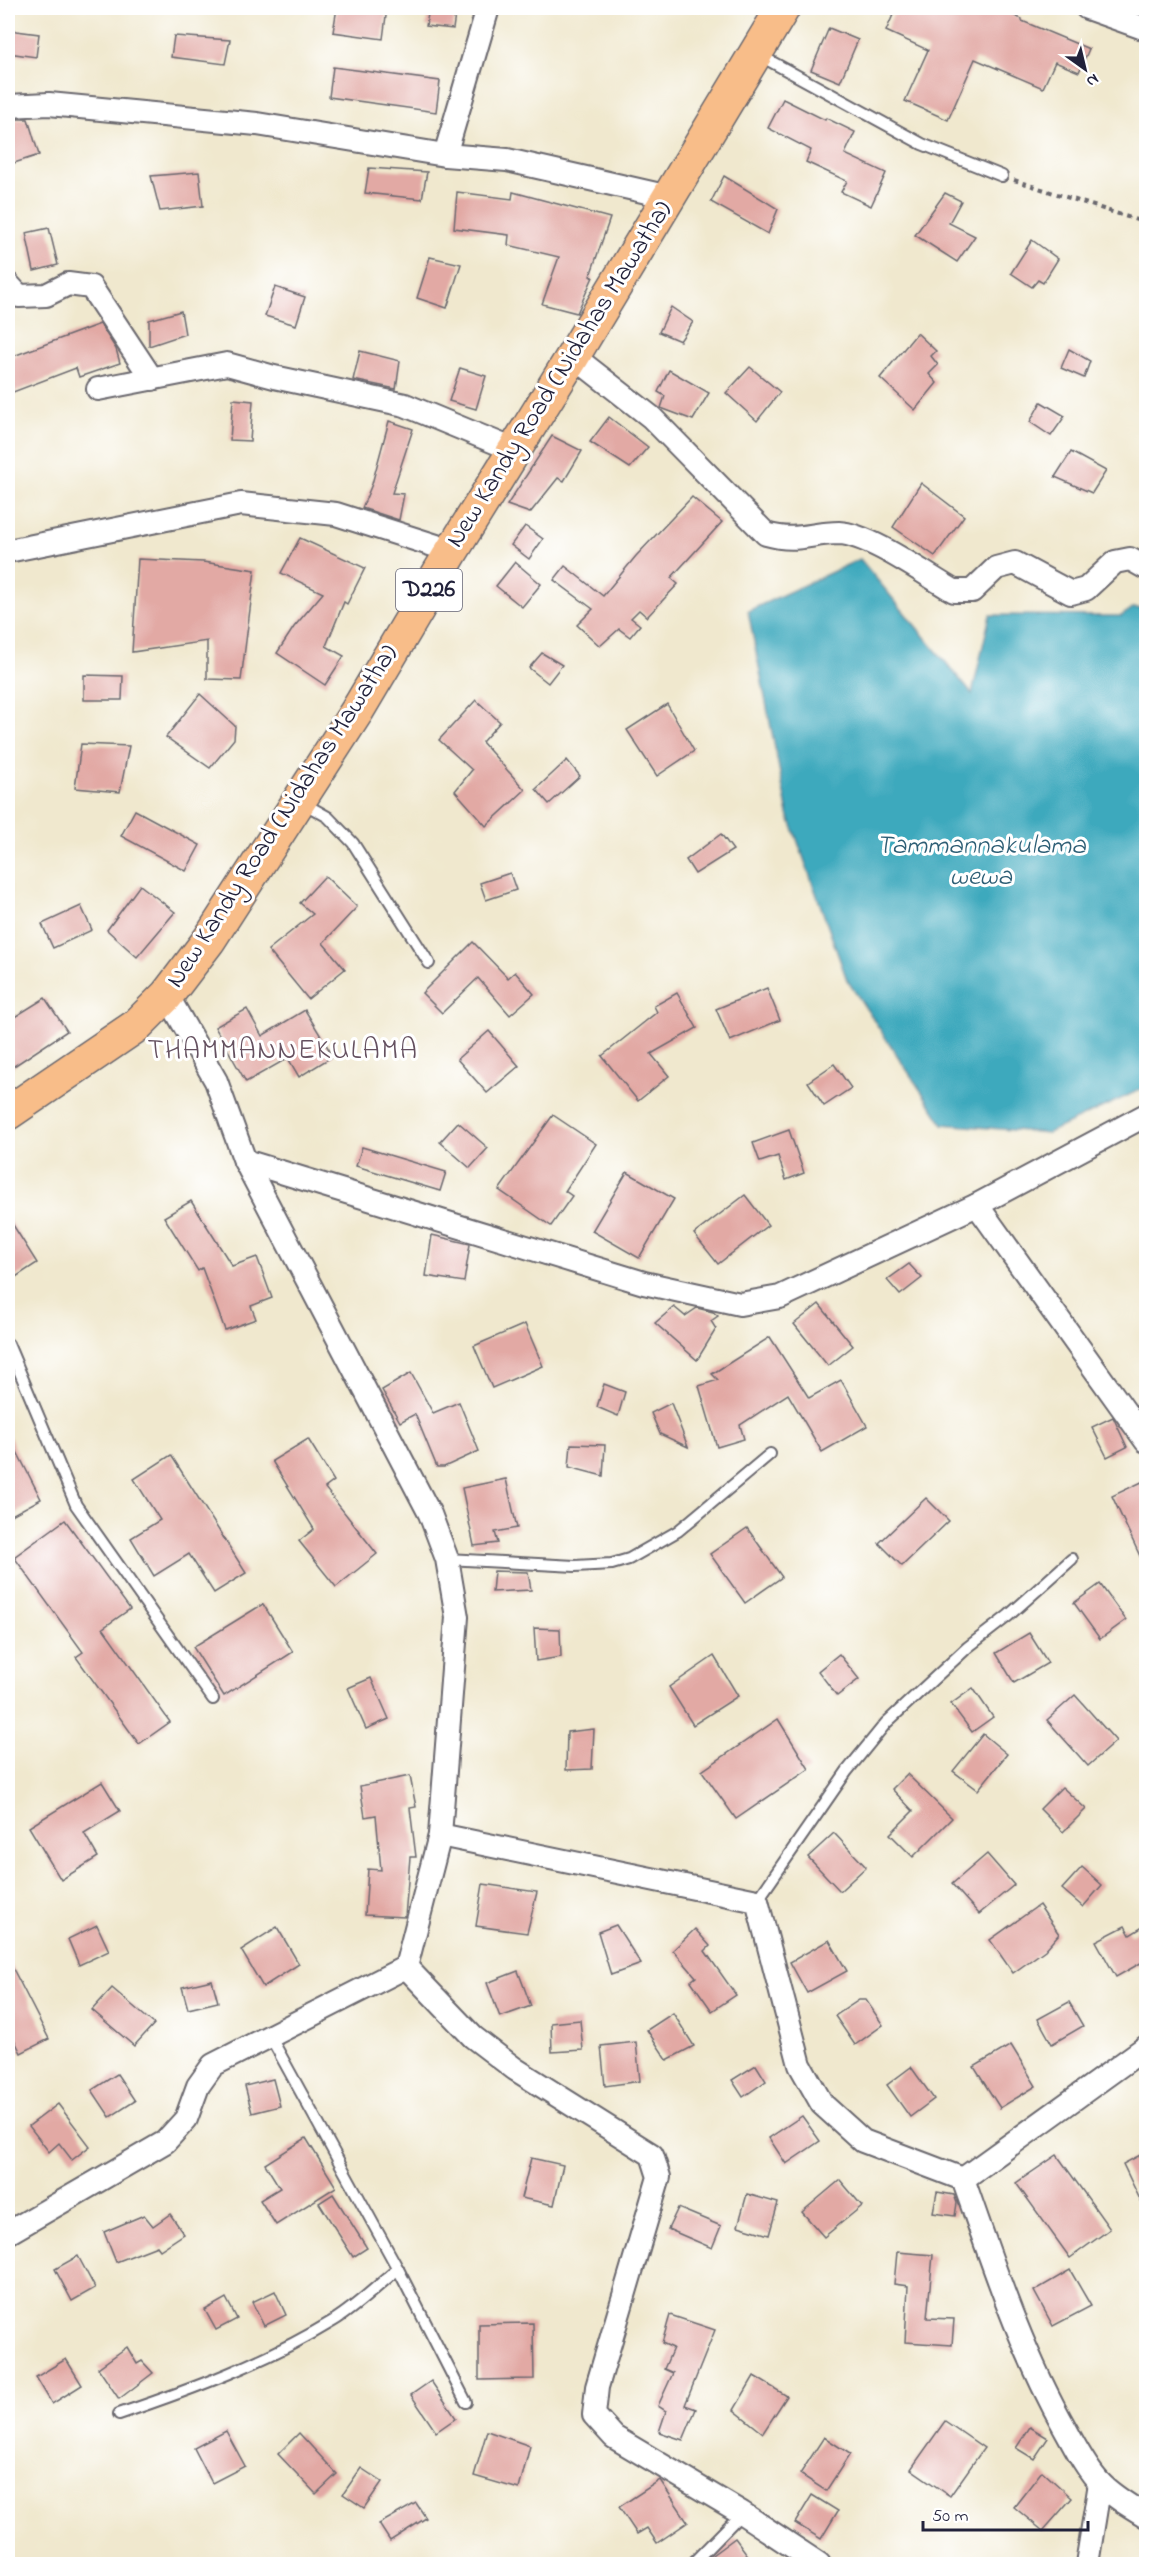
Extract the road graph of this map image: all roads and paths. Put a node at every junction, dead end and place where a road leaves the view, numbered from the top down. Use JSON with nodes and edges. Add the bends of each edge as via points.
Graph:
{"nodes":[{"id":1,"x":488,"y":8,"type":"edge"},
{"id":2,"x":783,"y":8,"type":"edge"},
{"id":3,"x":1087,"y":8,"type":"edge"},
{"id":4,"x":1146,"y":29,"type":"edge"},
{"id":5,"x":756,"y":54,"type":"junction"},
{"id":6,"x":8,"y":106,"type":"edge"},
{"id":7,"x":445,"y":155,"type":"junction"},
{"id":8,"x":1002,"y":176,"type":"joint"},
{"id":9,"x":669,"y":197,"type":"junction"},
{"id":10,"x":1146,"y":223,"type":"edge"},
{"id":11,"x":8,"y":284,"type":"edge"},
{"id":12,"x":573,"y":356,"type":"junction"},
{"id":13,"x":152,"y":379,"type":"junction"},
{"id":14,"x":98,"y":389,"type":"dead end"},
{"id":15,"x":514,"y":450,"type":"junction"},
{"id":16,"x":8,"y":551,"type":"edge"},
{"id":17,"x":452,"y":551,"type":"junction"},
{"id":18,"x":1146,"y":568,"type":"edge"},
{"id":19,"x":300,"y":801,"type":"junction"},
{"id":20,"x":429,"y":963,"type":"dead end"},
{"id":21,"x":167,"y":995,"type":"junction"},
{"id":22,"x":8,"y":1113,"type":"edge"},
{"id":23,"x":1146,"y":1115,"type":"edge"},
{"id":24,"x":245,"y":1161,"type":"junction"},
{"id":25,"x":977,"y":1205,"type":"junction"},
{"id":26,"x":8,"y":1344,"type":"edge"},
{"id":27,"x":1146,"y":1441,"type":"edge"},
{"id":28,"x":770,"y":1454,"type":"dead end"},
{"id":29,"x":447,"y":1558,"type":"junction"},
{"id":30,"x":1072,"y":1559,"type":"dead end"},
{"id":31,"x":213,"y":1700,"type":"dead end"},
{"id":32,"x":440,"y":1835,"type":"junction"},
{"id":33,"x":757,"y":1901,"type":"junction"},
{"id":34,"x":406,"y":1967,"type":"junction"},
{"id":35,"x":270,"y":2036,"type":"junction"},
{"id":36,"x":1146,"y":2047,"type":"edge"},
{"id":37,"x":963,"y":2179,"type":"junction"},
{"id":38,"x":8,"y":2233,"type":"edge"},
{"id":39,"x":398,"y":2269,"type":"junction"},
{"id":40,"x":466,"y":2402,"type":"dead end"},
{"id":41,"x":119,"y":2414,"type":"dead end"},
{"id":42,"x":1100,"y":2483,"type":"junction"},
{"id":43,"x":742,"y":2513,"type":"junction"},
{"id":44,"x":1146,"y":2516,"type":"edge"},
{"id":45,"x":692,"y":2565,"type":"edge"},
{"id":46,"x":819,"y":2565,"type":"edge"},
{"id":47,"x":1087,"y":2565,"type":"edge"}],
"edges":[{"from":1,"to":7,"type":"street"},
{"from":2,"to":5,"type":"main road","name":"New Kandy Road (Nidahas Mawatha)","number":"D226"},
{"from":3,"to":4,"type":"street"},
{"from":5,"to":8,"type":"lane","via":[[922,144]]},
{"from":5,"to":9,"type":"main road","name":"New Kandy Road (Nidahas Mawatha)","number":"D226"},
{"from":6,"to":7,"type":"street","via":[[49,104],[257,124]]},
{"from":7,"to":9,"type":"street","via":[[507,160]]},
{"from":8,"to":10,"type":"path"},
{"from":9,"to":12,"type":"main road","name":"New Kandy Road (Nidahas Mawatha)","number":"D226"},
{"from":11,"to":13,"type":"street","via":[[19,296],[46,295],[68,284],[91,287]]},
{"from":12,"to":15,"type":"main road","name":"New Kandy Road (Nidahas Mawatha)","number":"D226"},
{"from":12,"to":18,"type":"street","via":[[651,417],[766,534],[786,540],[839,533],[859,536],[954,591],[972,591],[996,568],[1015,563],[1071,593],[1086,589],[1115,562],[1130,559]]},
{"from":13,"to":14,"type":"street"},
{"from":13,"to":15,"type":"street","via":[[227,364],[405,405]]},
{"from":15,"to":17,"type":"main road","name":"New Kandy Road (Nidahas Mawatha)","number":"D226"},
{"from":16,"to":17,"type":"street","via":[[241,504],[336,514]]},
{"from":17,"to":19,"type":"main road","name":"New Kandy Road (Nidahas Mawatha)","number":"D226"},
{"from":19,"to":20,"type":"lane","via":[[328,817],[353,843]]},
{"from":19,"to":21,"type":"main road","name":"New Kandy Road (Nidahas Mawatha)","number":"D226","via":[[209,940]]},
{"from":21,"to":22,"type":"main road","name":"New Kandy Road (Nidahas Mawatha)","number":"D226","via":[[136,1026]]},
{"from":21,"to":24,"type":"street","via":[[216,1081]]},
{"from":23,"to":25,"type":"street"},
{"from":24,"to":25,"type":"street","via":[[644,1283],[740,1304],[780,1297]]},
{"from":24,"to":29,"type":"street","via":[[430,1514]]},
{"from":25,"to":27,"type":"street"},
{"from":26,"to":31,"type":"lane","via":[[76,1504]]},
{"from":28,"to":29,"type":"lane","via":[[678,1531],[629,1559],[575,1566]]},
{"from":29,"to":32,"type":"street","via":[[457,1617]]},
{"from":30,"to":33,"type":"lane","via":[[886,1723],[847,1771]]},
{"from":32,"to":33,"type":"street"},
{"from":32,"to":34,"type":"street"},
{"from":33,"to":37,"type":"street","via":[[800,2065],[822,2104],[862,2141]]},
{"from":34,"to":35,"type":"street"},
{"from":34,"to":43,"type":"street","via":[[481,2044],[652,2155],[658,2177],[597,2387],[594,2415],[614,2438]]},
{"from":35,"to":38,"type":"street","via":[[213,2065],[198,2086],[186,2119],[165,2142]]},
{"from":35,"to":39,"type":"lane"},
{"from":36,"to":37,"type":"street"},
{"from":37,"to":42,"type":"street","via":[[1010,2310],[1049,2400]]},
{"from":39,"to":40,"type":"lane"},
{"from":39,"to":41,"type":"lane","via":[[335,2320],[273,2355],[201,2386]]},
{"from":42,"to":44,"type":"street"},
{"from":42,"to":47,"type":"street"},
{"from":43,"to":45,"type":"lane"},
{"from":43,"to":46,"type":"street"}]}
